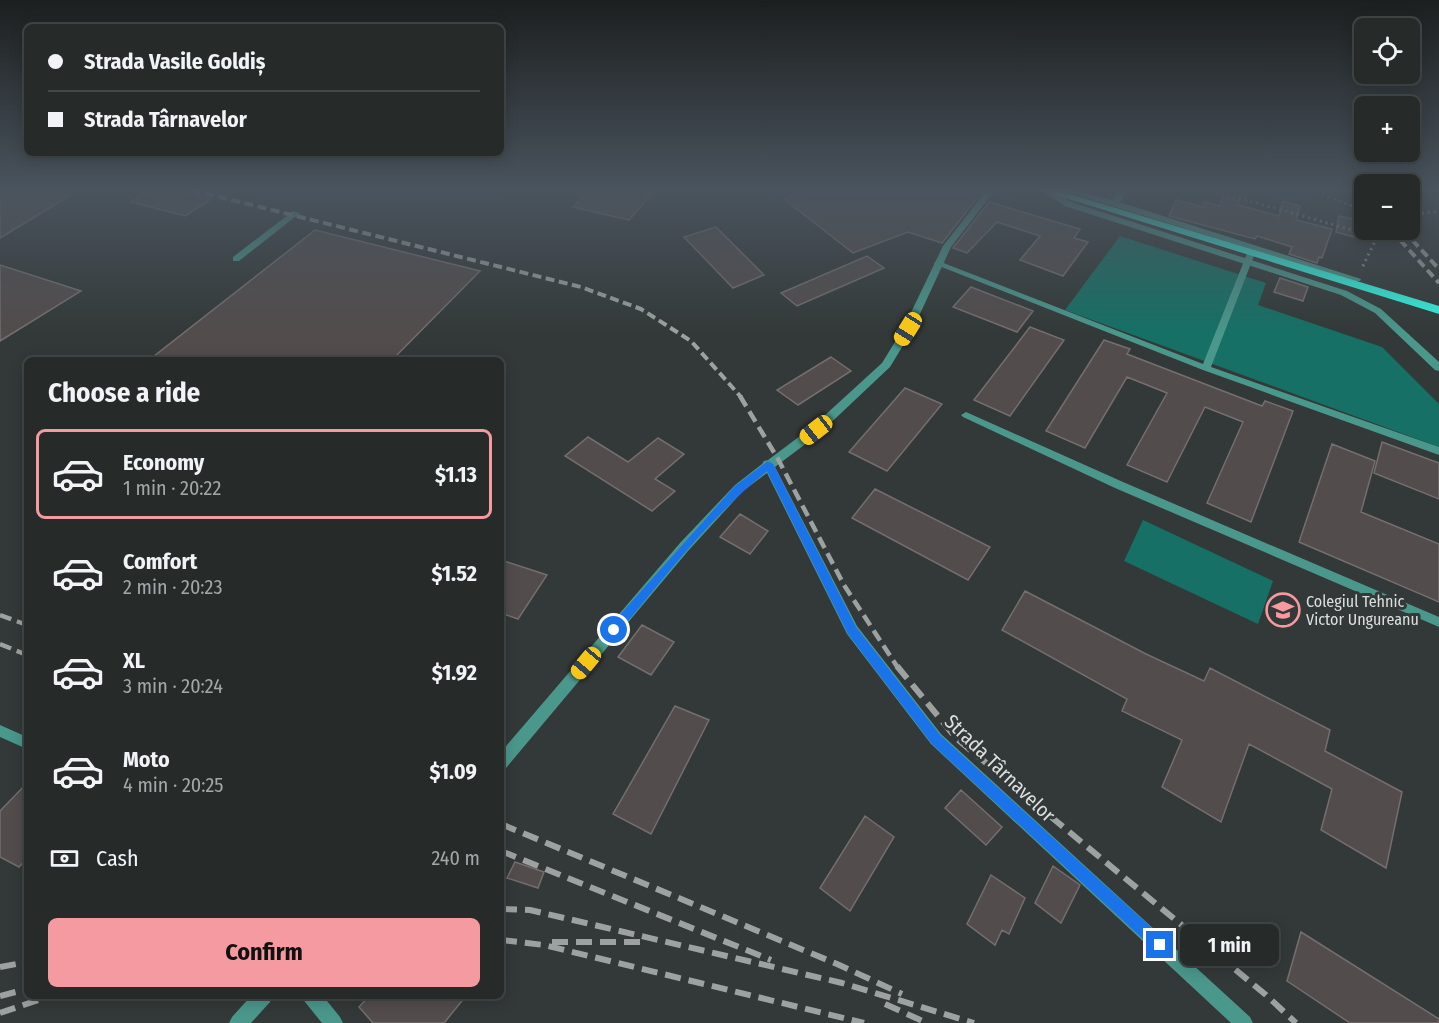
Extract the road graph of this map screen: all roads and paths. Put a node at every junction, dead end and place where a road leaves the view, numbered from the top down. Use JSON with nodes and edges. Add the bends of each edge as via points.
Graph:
{"nodes":[{"id":1,"x":264,"y":238,"type":"edge"},
{"id":2,"x":953,"y":238,"type":"edge"},
{"id":3,"x":1184,"y":238,"type":"edge"},
{"id":4,"x":1193,"y":238,"type":"edge"},
{"id":5,"x":1225,"y":238,"type":"edge"},
{"id":6,"x":1377,"y":238,"type":"edge"},
{"id":7,"x":1250,"y":257,"type":"junction"},
{"id":8,"x":236,"y":259,"type":"dead end"},
{"id":9,"x":938,"y":264,"type":"junction"},
{"id":10,"x":1357,"y":279,"type":"joint"},
{"id":11,"x":1439,"y":310,"type":"edge"},
{"id":12,"x":1206,"y":368,"type":"junction"},
{"id":13,"x":1439,"y":369,"type":"edge"},
{"id":14,"x":966,"y":415,"type":"dead end"},
{"id":15,"x":1439,"y":450,"type":"edge"},
{"id":16,"x":768,"y":464,"type":"junction"},
{"id":17,"x":1439,"y":622,"type":"edge"},
{"id":18,"x":0,"y":731,"type":"edge"},
{"id":19,"x":24,"y":742,"type":"edge"},
{"id":20,"x":504,"y":759,"type":"edge"},
{"id":21,"x":261,"y":999,"type":"edge"},
{"id":22,"x":314,"y":999,"type":"edge"},
{"id":23,"x":238,"y":1023,"type":"edge"},
{"id":24,"x":334,"y":1023,"type":"edge"},
{"id":25,"x":1244,"y":1023,"type":"edge"}],
"edges":[{"from":1,"to":8,"type":"lane"},
{"from":2,"to":9,"type":"street"},
{"from":3,"to":7,"type":"street"},
{"from":4,"to":7,"type":"main road"},
{"from":5,"to":10,"type":"lane"},
{"from":6,"to":10,"type":"path"},
{"from":7,"to":11,"type":"main road"},
{"from":7,"to":12,"type":"lane"},
{"from":7,"to":13,"type":"street","via":[[1344,293],[1378,311]]},
{"from":9,"to":12,"type":"lane"},
{"from":9,"to":16,"type":"street","via":[[908,329],[886,364],[816,430]]},
{"from":12,"to":15,"type":"lane"},
{"from":14,"to":17,"type":"lane"},
{"from":16,"to":20,"type":"street","via":[[738,488],[684,547]]},
{"from":16,"to":25,"type":"street","name":"Strada Târnavelor","via":[[852,630],[936,740]]},
{"from":18,"to":19,"type":"lane"},
{"from":21,"to":23,"type":"street"},
{"from":22,"to":24,"type":"street"}]}
